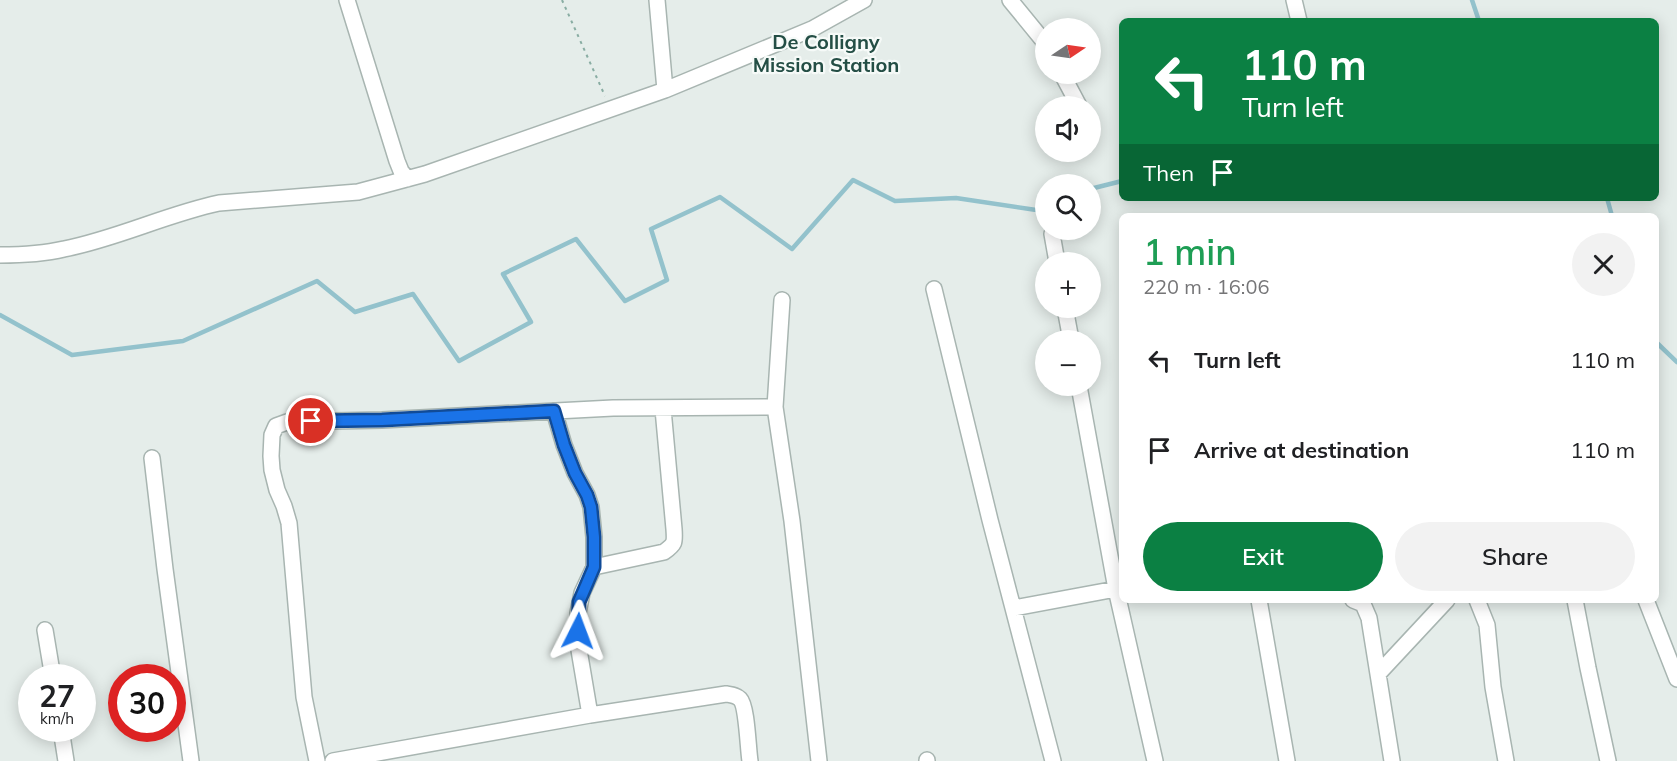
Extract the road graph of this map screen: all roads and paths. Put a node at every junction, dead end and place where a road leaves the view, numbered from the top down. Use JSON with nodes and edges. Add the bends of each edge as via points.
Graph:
{"nodes":[{"id":1,"x":347,"y":0,"type":"edge"},
{"id":2,"x":562,"y":0,"type":"edge"},
{"id":3,"x":657,"y":0,"type":"edge"},
{"id":4,"x":864,"y":0,"type":"edge"},
{"id":5,"x":1010,"y":0,"type":"edge"},
{"id":6,"x":1294,"y":0,"type":"edge"},
{"id":7,"x":1298,"y":18,"type":"edge"},
{"id":8,"x":1035,"y":31,"type":"edge"},
{"id":9,"x":665,"y":90,"type":"junction"},
{"id":10,"x":611,"y":109,"type":"junction"},
{"id":11,"x":407,"y":179,"type":"junction"},
{"id":12,"x":0,"y":255,"type":"edge"},
{"id":13,"x":934,"y":289,"type":"dead end"},
{"id":14,"x":782,"y":300,"type":"dead end"},
{"id":15,"x":1081,"y":396,"type":"edge"},
{"id":16,"x":775,"y":406,"type":"junction"},
{"id":17,"x":663,"y":408,"type":"junction"},
{"id":18,"x":554,"y":411,"type":"junction"},
{"id":19,"x":152,"y":458,"type":"dead end"},
{"id":20,"x":594,"y":567,"type":"junction"},
{"id":21,"x":1116,"y":589,"type":"junction"},
{"id":22,"x":1119,"y":602,"type":"edge"},
{"id":23,"x":1119,"y":603,"type":"edge"},
{"id":24,"x":1260,"y":603,"type":"edge"},
{"id":25,"x":1360,"y":603,"type":"edge"},
{"id":26,"x":1445,"y":603,"type":"edge"},
{"id":27,"x":1478,"y":603,"type":"edge"},
{"id":28,"x":1576,"y":603,"type":"edge"},
{"id":29,"x":1647,"y":603,"type":"edge"},
{"id":30,"x":1014,"y":608,"type":"junction"},
{"id":31,"x":45,"y":630,"type":"dead end"},
{"id":32,"x":51,"y":664,"type":"edge"},
{"id":33,"x":1378,"y":674,"type":"junction"},
{"id":34,"x":1677,"y":679,"type":"edge"},
{"id":35,"x":590,"y":715,"type":"junction"},
{"id":36,"x":63,"y":742,"type":"edge"},
{"id":37,"x":66,"y":761,"type":"edge"},
{"id":38,"x":192,"y":761,"type":"edge"},
{"id":39,"x":317,"y":761,"type":"edge"},
{"id":40,"x":333,"y":761,"type":"edge"},
{"id":41,"x":750,"y":761,"type":"edge"},
{"id":42,"x":819,"y":761,"type":"edge"},
{"id":43,"x":1053,"y":761,"type":"edge"},
{"id":44,"x":1155,"y":761,"type":"edge"},
{"id":45,"x":1287,"y":761,"type":"edge"},
{"id":46,"x":1392,"y":761,"type":"edge"},
{"id":47,"x":1506,"y":761,"type":"edge"},
{"id":48,"x":1608,"y":761,"type":"edge"}],
"edges":[{"from":1,"to":11,"type":"street","via":[[397,161]]},
{"from":2,"to":10,"type":"path"},
{"from":3,"to":9,"type":"street"},
{"from":4,"to":9,"type":"street","via":[[812,29]]},
{"from":5,"to":8,"type":"street"},
{"from":6,"to":7,"type":"street"},
{"from":9,"to":10,"type":"street"},
{"from":10,"to":11,"type":"street"},
{"from":11,"to":12,"type":"street","via":[[358,192],[219,203],[65,249]]},
{"from":13,"to":30,"type":"street"},
{"from":14,"to":16,"type":"street"},
{"from":15,"to":21,"type":"street"},
{"from":16,"to":17,"type":"street"},
{"from":16,"to":42,"type":"street"},
{"from":17,"to":18,"type":"street"},
{"from":17,"to":20,"type":"street","via":[[673,545],[664,552]]},
{"from":18,"to":20,"type":"street","via":[[591,507]]},
{"from":18,"to":39,"type":"street","via":[[287,422],[274,429],[271,463],[289,523],[304,697]]},
{"from":19,"to":38,"type":"street"},
{"from":20,"to":35,"type":"street","via":[[578,613],[579,650]]},
{"from":21,"to":22,"type":"street"},
{"from":21,"to":30,"type":"street"},
{"from":23,"to":44,"type":"street"},
{"from":24,"to":45,"type":"street"},
{"from":25,"to":33,"type":"street","via":[[1366,610]]},
{"from":26,"to":33,"type":"street"},
{"from":27,"to":47,"type":"street","via":[[1487,625]]},
{"from":28,"to":48,"type":"street"},
{"from":29,"to":34,"type":"street"},
{"from":30,"to":43,"type":"street"},
{"from":31,"to":32,"type":"street"},
{"from":33,"to":46,"type":"street"},
{"from":35,"to":40,"type":"street"},
{"from":35,"to":41,"type":"street","via":[[734,695],[744,706]]},
{"from":36,"to":37,"type":"street"}]}
